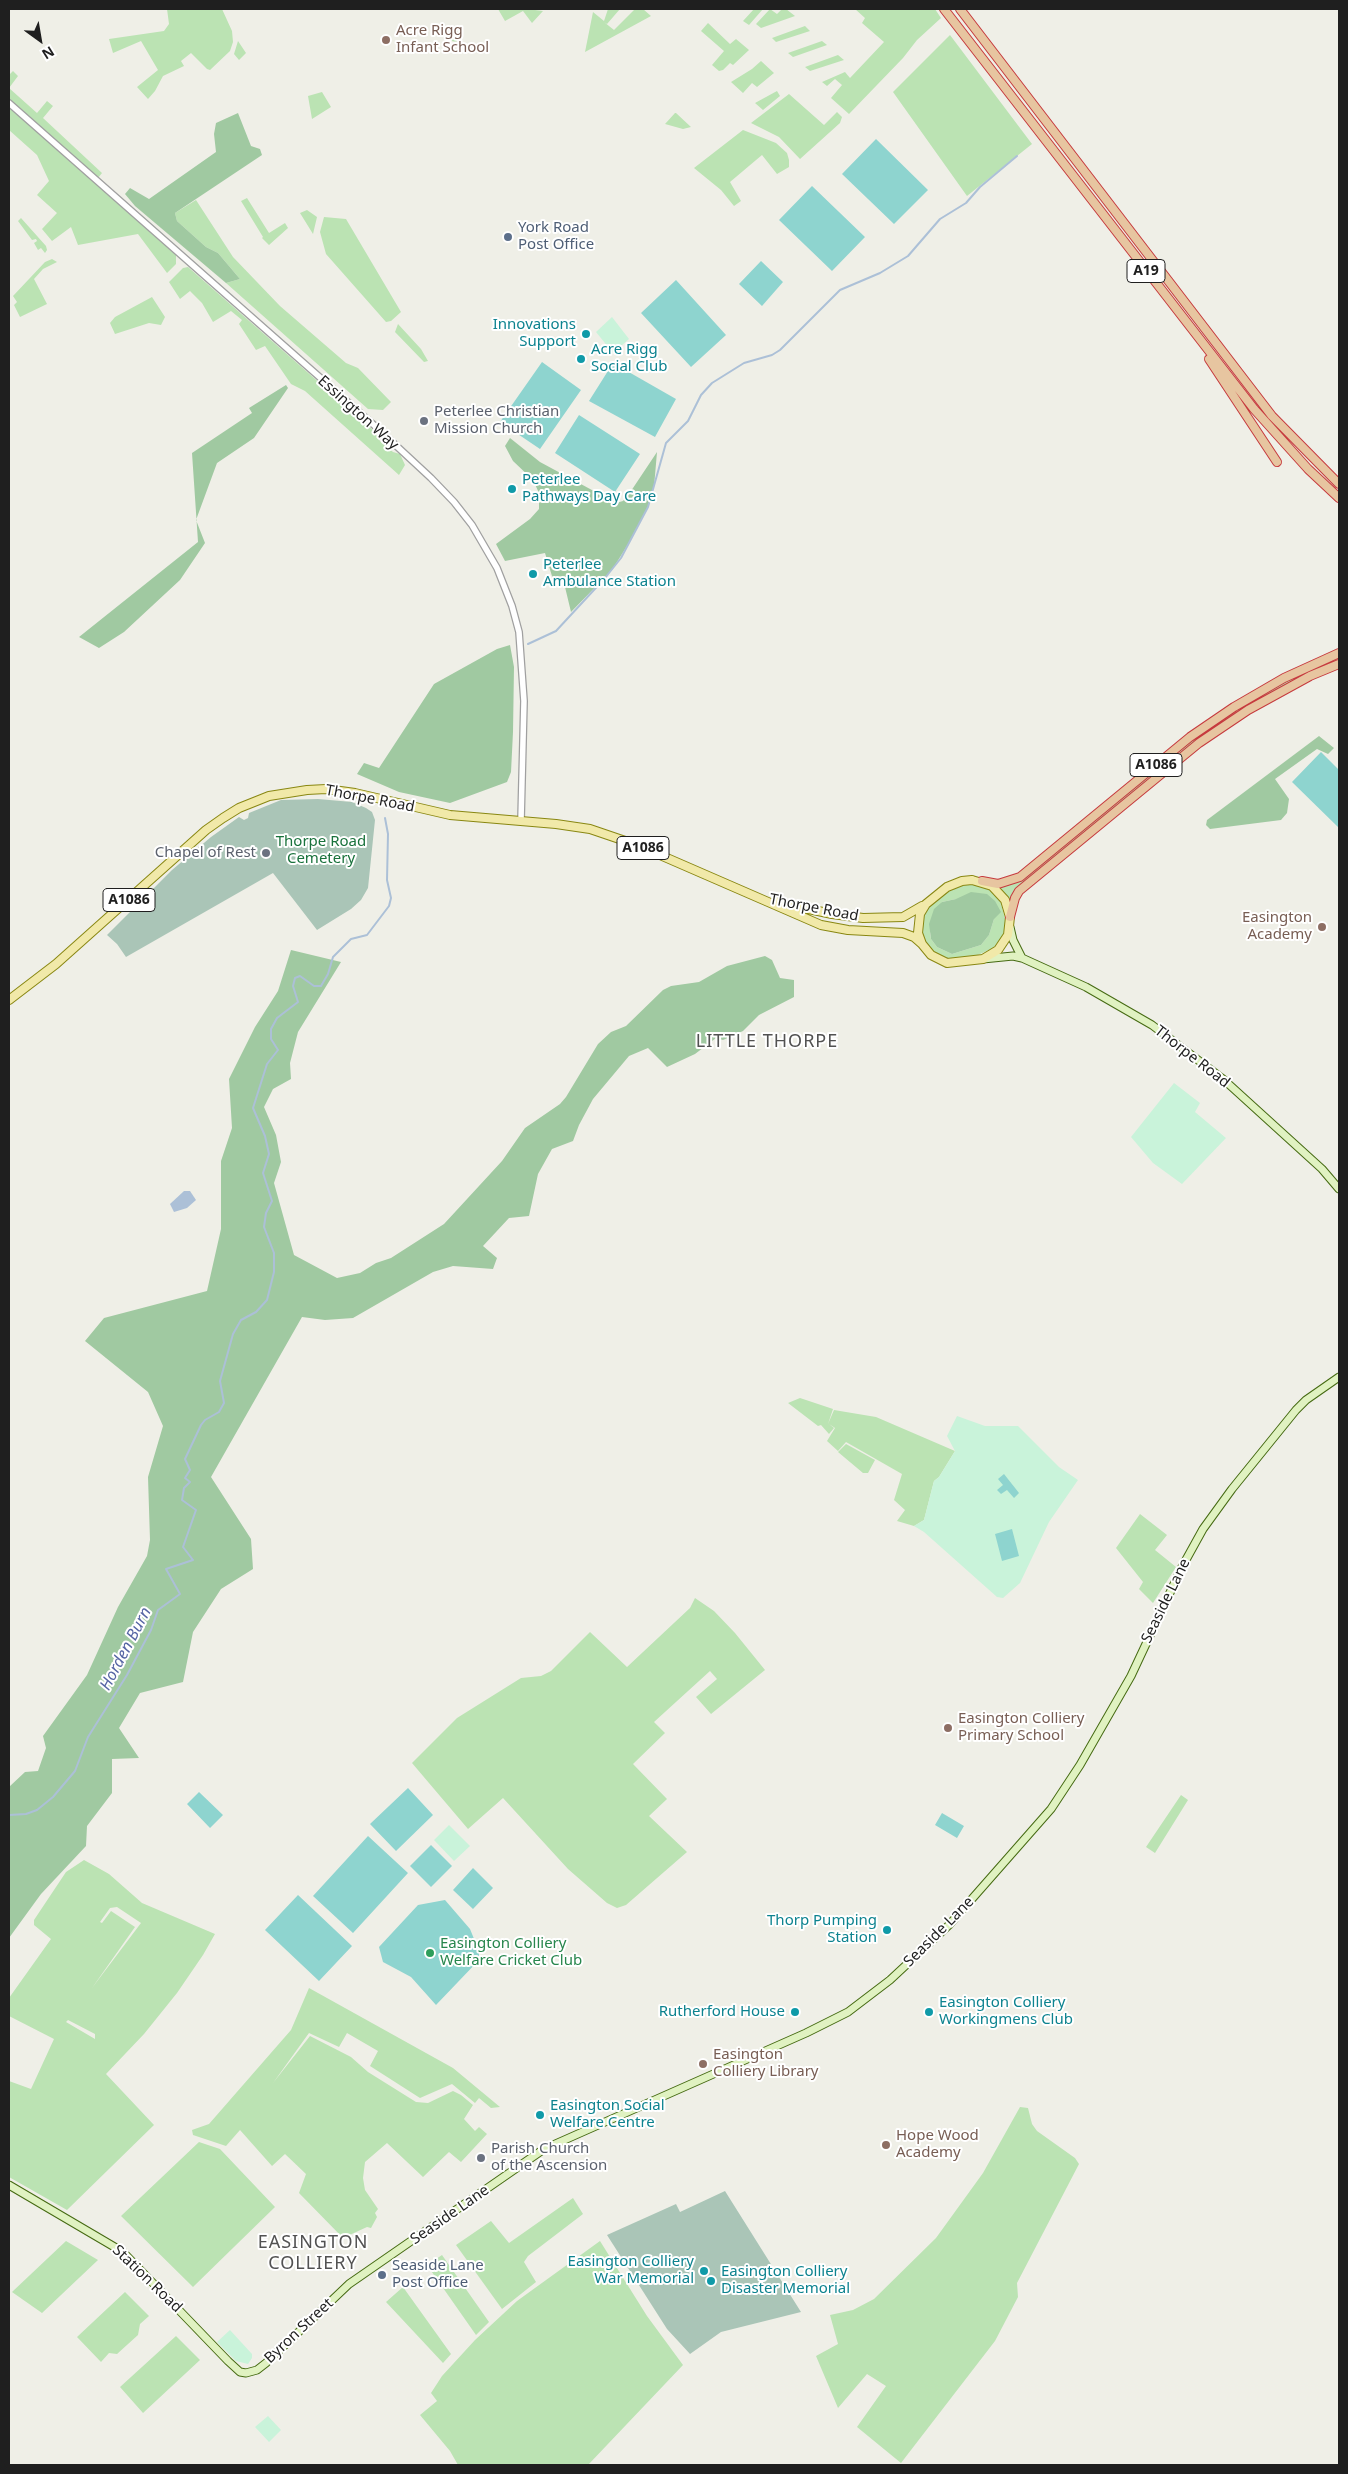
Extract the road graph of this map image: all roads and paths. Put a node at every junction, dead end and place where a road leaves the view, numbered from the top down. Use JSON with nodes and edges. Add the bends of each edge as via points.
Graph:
{"nodes":[{"id":1,"x":944,"y":9,"type":"edge"},
{"id":2,"x":960,"y":9,"type":"edge"},
{"id":3,"x":9,"y":103,"type":"edge"},
{"id":4,"x":1180,"y":315,"type":"junction"},
{"id":5,"x":1277,"y":462,"type":"dead end"},
{"id":6,"x":1339,"y":484,"type":"edge"},
{"id":7,"x":1339,"y":498,"type":"edge"},
{"id":8,"x":1339,"y":653,"type":"edge"},
{"id":9,"x":1339,"y":664,"type":"edge"},
{"id":10,"x":521,"y":820,"type":"junction"},
{"id":11,"x":982,"y":881,"type":"junction"},
{"id":12,"x":759,"y":898,"type":"junction"},
{"id":13,"x":926,"y":904,"type":"junction"},
{"id":14,"x":1010,"y":917,"type":"junction"},
{"id":15,"x":1010,"y":928,"type":"junction"},
{"id":16,"x":922,"y":944,"type":"junction"},
{"id":17,"x":1022,"y":958,"type":"junction"},
{"id":18,"x":983,"y":959,"type":"junction"},
{"id":19,"x":9,"y":1000,"type":"edge"},
{"id":20,"x":1339,"y":1189,"type":"edge"},
{"id":21,"x":1339,"y":1377,"type":"edge"},
{"id":22,"x":9,"y":2185,"type":"edge"},
{"id":23,"x":349,"y":2284,"type":"joint"},
{"id":24,"x":246,"y":2373,"type":"joint"}],
"edges":[{"from":1,"to":4,"type":"highway","number":"A19"},
{"from":2,"to":6,"type":"highway","number":"A19","via":[[1272,416]]},
{"from":3,"to":10,"type":"street","name":"Essington Way","via":[[375,426],[443,490],[472,525],[500,575],[520,632],[524,701]]},
{"from":4,"to":5,"type":"highway"},
{"from":4,"to":7,"type":"highway","number":"A19","via":[[1279,438]]},
{"from":8,"to":11,"type":"highway","number":"A1086","via":[[1284,678],[1190,737],[1020,877],[998,884]]},
{"from":9,"to":14,"type":"highway","number":"A1086","via":[[1248,710],[1199,743],[1024,887],[1014,898]]},
{"from":10,"to":12,"type":"main road","name":"Thorpe Road","number":"A1086","via":[[590,829],[613,836]]},
{"from":10,"to":19,"type":"main road","name":"Thorpe Road","number":"A1086","via":[[450,815],[326,789],[287,792],[260,799],[239,808],[206,830],[63,958]]},
{"from":11,"to":13,"type":"main road","via":[[962,881]]},
{"from":11,"to":14,"type":"main road","via":[[999,892]]},
{"from":12,"to":13,"type":"main road","name":"Thorpe Road","number":"A1086","via":[[863,918],[904,917]]},
{"from":12,"to":16,"type":"main road","name":"Thorpe Road","number":"A1086","via":[[821,924],[848,930],[903,933]]},
{"from":13,"to":16,"type":"main road","via":[[918,924]]},
{"from":14,"to":15,"type":"main road"},
{"from":15,"to":17,"type":"main road"},
{"from":15,"to":18,"type":"main road","via":[[998,950]]},
{"from":16,"to":18,"type":"main road","via":[[931,955],[947,963]]},
{"from":17,"to":18,"type":"main road","name":"Thorpe Road"},
{"from":17,"to":20,"type":"main road","name":"Thorpe Road","via":[[1086,987],[1152,1025],[1223,1079]]},
{"from":21,"to":23,"type":"main road","name":"Seaside Lane","via":[[1296,1410],[1203,1529],[1131,1676],[1069,1783],[1031,1833],[924,1950],[861,2003],[833,2020],[544,2149]]},
{"from":22,"to":24,"type":"main road","name":"Station Road","via":[[123,2252],[228,2361]]},
{"from":23,"to":24,"type":"main road","name":"Byron Street","via":[[266,2363]]}]}
